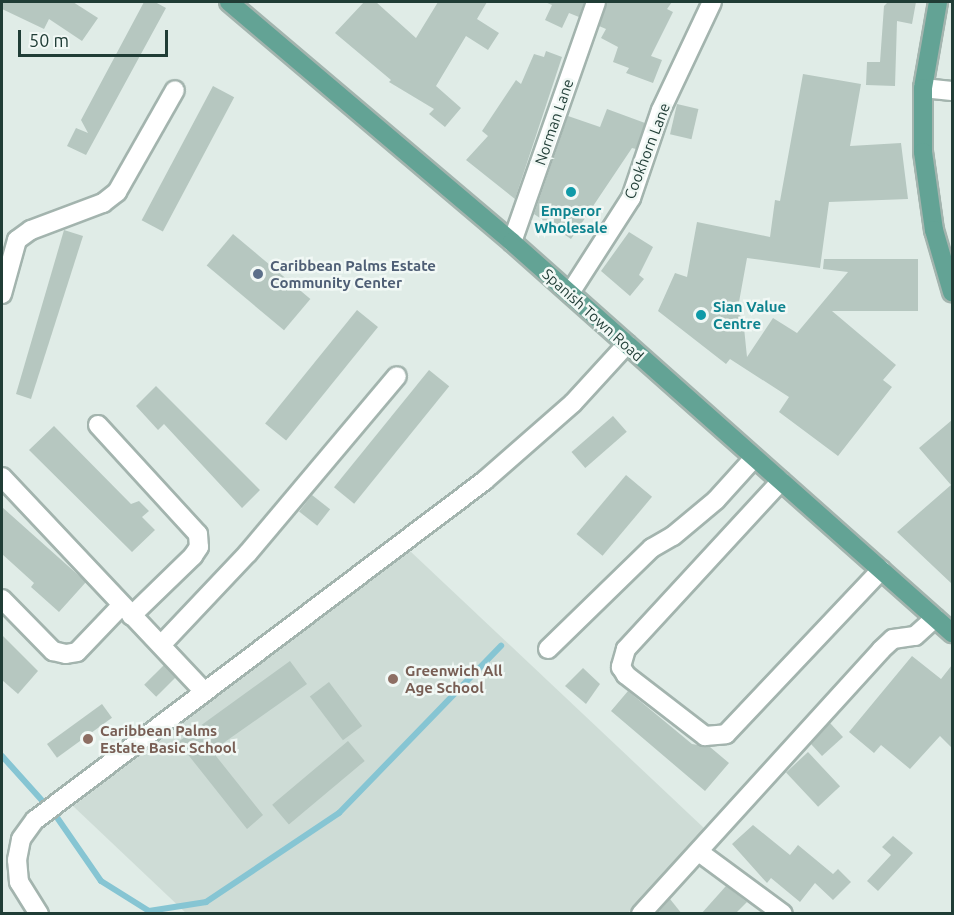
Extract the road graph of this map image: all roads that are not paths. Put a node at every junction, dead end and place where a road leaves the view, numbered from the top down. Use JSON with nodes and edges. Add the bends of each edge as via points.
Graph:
{"nodes":[{"id":1,"x":229,"y":2,"type":"edge"},
{"id":2,"x":596,"y":2,"type":"edge"},
{"id":3,"x":712,"y":2,"type":"edge"},
{"id":4,"x":938,"y":2,"type":"edge"},
{"id":5,"x":923,"y":88,"type":"junction"},
{"id":6,"x":175,"y":90,"type":"dead end"},
{"id":7,"x":952,"y":91,"type":"edge"},
{"id":8,"x":512,"y":242,"type":"junction"},
{"id":9,"x":952,"y":292,"type":"edge"},
{"id":10,"x":570,"y":293,"type":"junction"},
{"id":11,"x":2,"y":294,"type":"edge"},
{"id":12,"x":627,"y":344,"type":"junction"},
{"id":13,"x":397,"y":376,"type":"dead end"},
{"id":14,"x":98,"y":425,"type":"dead end"},
{"id":15,"x":754,"y":458,"type":"junction"},
{"id":16,"x":2,"y":477,"type":"edge"},
{"id":17,"x":781,"y":481,"type":"junction"},
{"id":18,"x":880,"y":570,"type":"junction"},
{"id":19,"x":2,"y":599,"type":"edge"},
{"id":20,"x":126,"y":611,"type":"junction"},
{"id":21,"x":935,"y":618,"type":"junction"},
{"id":22,"x":952,"y":633,"type":"edge"},
{"id":23,"x":162,"y":644,"type":"junction"},
{"id":24,"x":548,"y":649,"type":"dead end"},
{"id":25,"x":204,"y":691,"type":"junction"},
{"id":26,"x":699,"y":852,"type":"junction"},
{"id":27,"x":39,"y":914,"type":"edge"},
{"id":28,"x":641,"y":914,"type":"edge"},
{"id":29,"x":783,"y":914,"type":"edge"}],
"edges":[{"from":1,"to":8,"type":"main road","name":"Spanish Town Road"},
{"from":2,"to":8,"type":"street","name":"Norman Lane"},
{"from":3,"to":10,"type":"street","name":"Cookhorn Lane","via":[[661,110],[631,198]]},
{"from":4,"to":5,"type":"main road"},
{"from":5,"to":7,"type":"street"},
{"from":5,"to":9,"type":"main road","via":[[928,198]]},
{"from":6,"to":11,"type":"street","via":[[117,192],[103,203],[31,230],[17,240]]},
{"from":8,"to":10,"type":"main road","name":"Spanish Town Road"},
{"from":10,"to":12,"type":"main road","name":"Spanish Town Road"},
{"from":12,"to":15,"type":"main road","name":"Spanish Town Road"},
{"from":12,"to":25,"type":"street","via":[[573,403],[484,481]]},
{"from":13,"to":23,"type":"street","via":[[248,553]]},
{"from":14,"to":20,"type":"street","via":[[198,534],[199,547],[193,556]]},
{"from":15,"to":17,"type":"main road","name":"Spanish Town Road"},
{"from":15,"to":24,"type":"street","via":[[716,500],[652,548]]},
{"from":16,"to":20,"type":"street"},
{"from":17,"to":18,"type":"main road","name":"Spanish Town Road"},
{"from":17,"to":18,"type":"street","via":[[626,649],[621,667],[626,675],[705,736],[726,734]]},
{"from":18,"to":21,"type":"main road","name":"Spanish Town Road"},
{"from":19,"to":20,"type":"street","via":[[53,651],[66,654],[77,652]]},
{"from":20,"to":23,"type":"street"},
{"from":21,"to":22,"type":"main road","name":"Spanish Town Road"},
{"from":21,"to":26,"type":"street","via":[[915,636],[893,639],[881,650]]},
{"from":23,"to":25,"type":"street"},
{"from":25,"to":27,"type":"street","via":[[35,820],[21,839],[17,860],[19,882]]},
{"from":26,"to":28,"type":"street"},
{"from":26,"to":29,"type":"street"}]}
